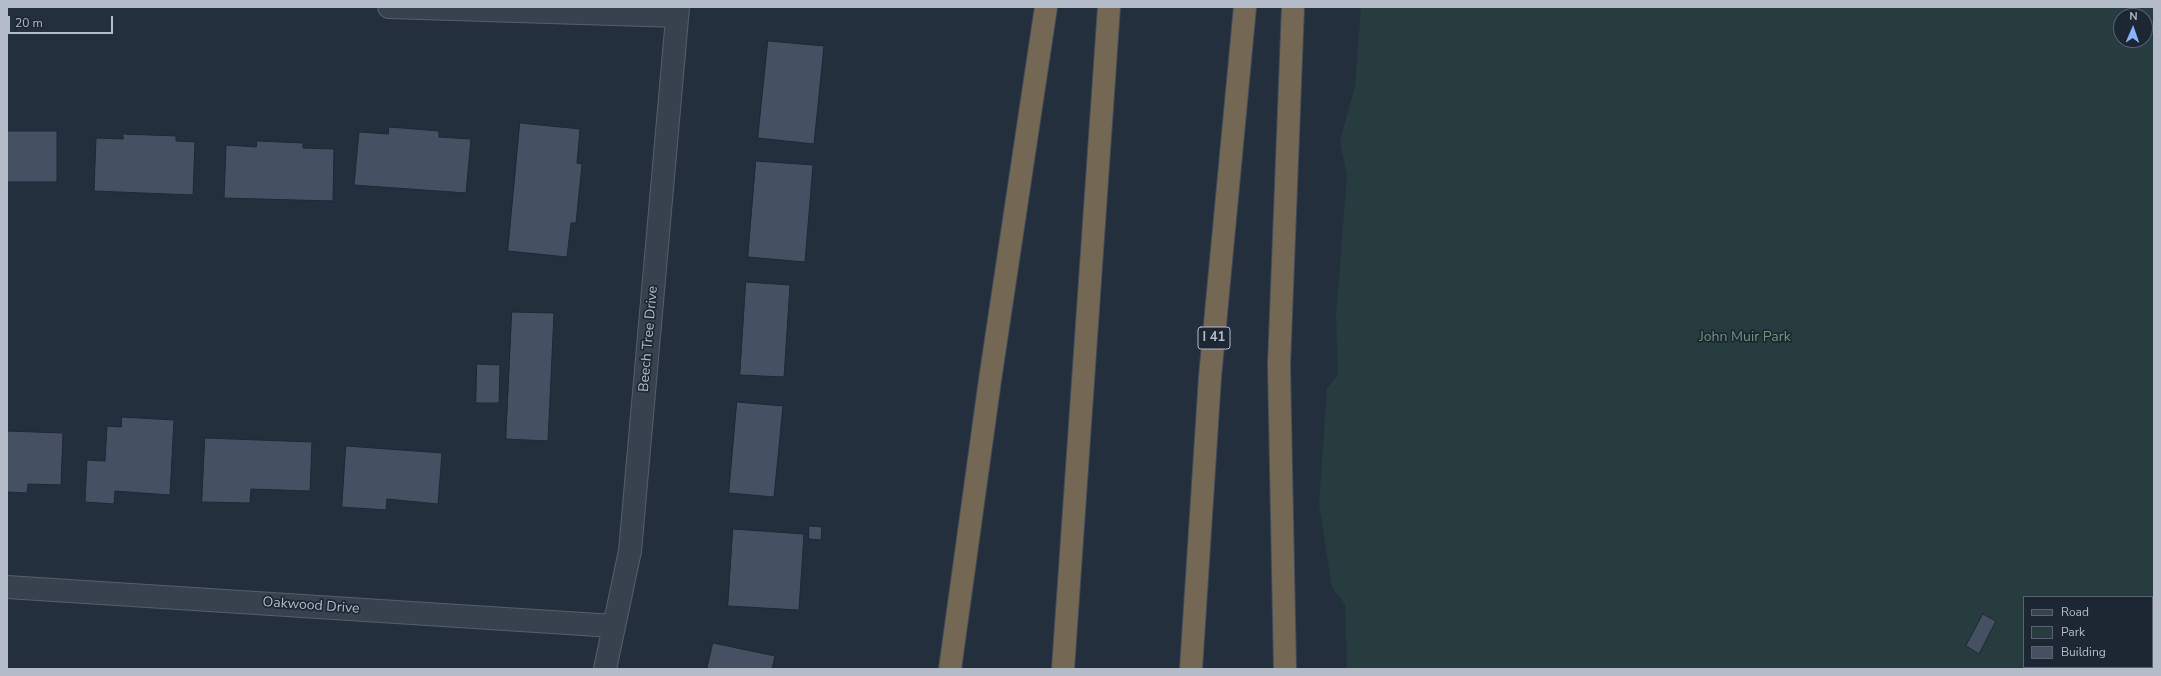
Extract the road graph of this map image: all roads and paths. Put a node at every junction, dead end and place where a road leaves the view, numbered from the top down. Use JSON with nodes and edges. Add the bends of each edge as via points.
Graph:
{"nodes":[{"id":1,"x":389,"y":7,"type":"edge"},
{"id":2,"x":1046,"y":7,"type":"edge"},
{"id":3,"x":1109,"y":7,"type":"edge"},
{"id":4,"x":1245,"y":7,"type":"edge"},
{"id":5,"x":1293,"y":7,"type":"edge"},
{"id":6,"x":678,"y":12,"type":"edge"},
{"id":7,"x":7,"y":587,"type":"edge"},
{"id":8,"x":614,"y":626,"type":"junction"},
{"id":9,"x":605,"y":669,"type":"edge"},
{"id":10,"x":950,"y":669,"type":"edge"},
{"id":11,"x":1062,"y":669,"type":"edge"},
{"id":12,"x":1192,"y":669,"type":"edge"},
{"id":13,"x":1285,"y":669,"type":"edge"}],
"edges":[{"from":1,"to":6,"type":"street"},
{"from":2,"to":10,"type":"highway"},
{"from":3,"to":11,"type":"highway"},
{"from":4,"to":12,"type":"highway","number":"I 41","via":[[1210,377]]},
{"from":5,"to":13,"type":"highway","via":[[1279,365]]},
{"from":6,"to":8,"type":"street","name":"Beech Tree Drive","via":[[630,551]]},
{"from":7,"to":8,"type":"street","name":"Oakwood Drive"},
{"from":8,"to":9,"type":"street","name":"Beech Tree Drive"}]}
